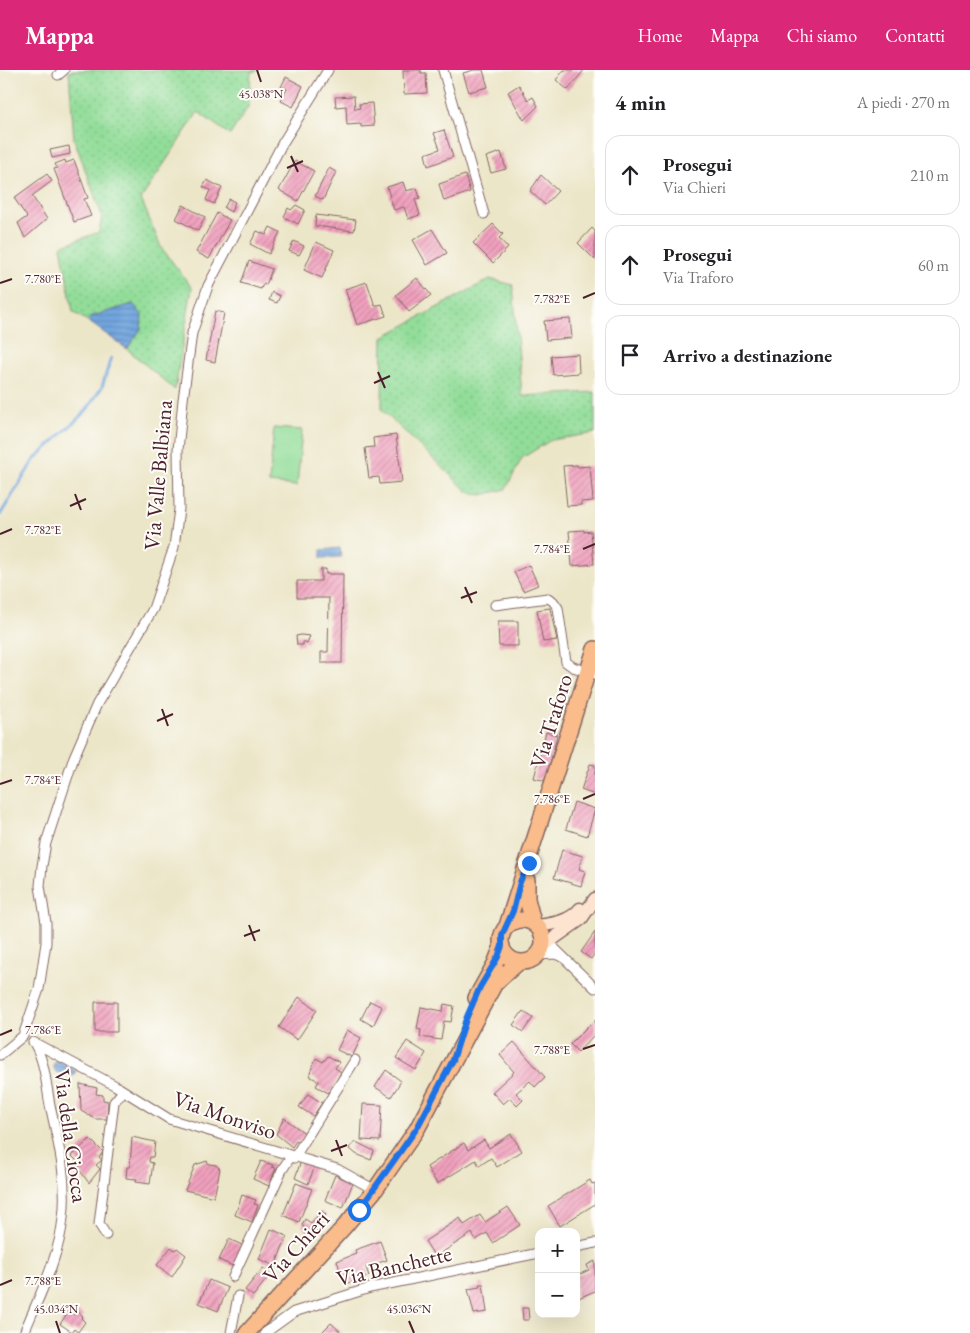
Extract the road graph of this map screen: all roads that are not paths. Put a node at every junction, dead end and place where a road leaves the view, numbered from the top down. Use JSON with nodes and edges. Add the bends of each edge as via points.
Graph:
{"nodes":[{"id":1,"x":328,"y":70,"type":"edge"},
{"id":2,"x":443,"y":70,"type":"edge"},
{"id":3,"x":484,"y":214,"type":"dead end"},
{"id":4,"x":494,"y":605,"type":"dead end"},
{"id":5,"x":595,"y":649,"type":"edge"},
{"id":6,"x":592,"y":674,"type":"edge"},
{"id":7,"x":529,"y":863,"type":"junction"},
{"id":8,"x":595,"y":893,"type":"edge"},
{"id":9,"x":595,"y":899,"type":"edge"},
{"id":10,"x":535,"y":924,"type":"junction"},
{"id":11,"x":507,"y":926,"type":"junction"},
{"id":12,"x":502,"y":946,"type":"junction"},
{"id":13,"x":541,"y":950,"type":"junction"},
{"id":14,"x":519,"y":962,"type":"junction"},
{"id":15,"x":595,"y":988,"type":"edge"},
{"id":16,"x":23,"y":1036,"type":"junction"},
{"id":17,"x":33,"y":1042,"type":"junction"},
{"id":18,"x":0,"y":1055,"type":"edge"},
{"id":19,"x":355,"y":1060,"type":"dead end"},
{"id":20,"x":453,"y":1060,"type":"junction"},
{"id":21,"x":123,"y":1091,"type":"junction"},
{"id":22,"x":292,"y":1157,"type":"junction"},
{"id":23,"x":375,"y":1190,"type":"junction"},
{"id":24,"x":106,"y":1235,"type":"dead end"},
{"id":25,"x":595,"y":1244,"type":"edge"},
{"id":26,"x":580,"y":1246,"type":"edge"},
{"id":27,"x":535,"y":1255,"type":"edge"},
{"id":28,"x":233,"y":1277,"type":"dead end"},
{"id":29,"x":238,"y":1296,"type":"dead end"},
{"id":30,"x":24,"y":1333,"type":"edge"},
{"id":31,"x":231,"y":1333,"type":"edge"},
{"id":32,"x":247,"y":1333,"type":"edge"},
{"id":33,"x":265,"y":1333,"type":"edge"}],
"edges":[{"from":1,"to":16,"type":"street","name":"Via Valle Balbiana","via":[[282,144],[208,286],[192,333],[178,450],[179,509],[174,547],[153,609],[97,704],[74,757],[46,843],[40,886],[46,943],[39,989]]},
{"from":2,"to":3,"type":"street"},
{"from":4,"to":6,"type":"street","via":[[553,600],[558,608],[566,662]]},
{"from":5,"to":6,"type":"main road","name":"Via Traforo"},
{"from":6,"to":7,"type":"main road","name":"Via Traforo"},
{"from":7,"to":10,"type":"main road","name":"Via Traforo","via":[[526,899]]},
{"from":7,"to":11,"type":"main road","name":"Via Traforo"},
{"from":8,"to":10,"type":"main road","via":[[573,916],[552,924]]},
{"from":9,"to":13,"type":"main road","via":[[580,919],[553,936]]},
{"from":10,"to":11,"type":"main road","via":[[521,920]]},
{"from":10,"to":13,"type":"main road","via":[[542,933]]},
{"from":11,"to":12,"type":"main road","via":[[502,935]]},
{"from":12,"to":14,"type":"main road","via":[[507,955]]},
{"from":12,"to":20,"type":"main road","name":"Via Chieri","via":[[466,1019]]},
{"from":13,"to":14,"type":"main road","via":[[530,960]]},
{"from":13,"to":15,"type":"street","via":[[552,946]]},
{"from":14,"to":20,"type":"main road","name":"Via Chieri","via":[[495,983]]},
{"from":16,"to":17,"type":"street","name":"Via della Ciocca"},
{"from":16,"to":18,"type":"street"},
{"from":17,"to":21,"type":"street","name":"Via Monviso"},
{"from":17,"to":30,"type":"street","name":"Via della Ciocca","via":[[43,1064],[58,1141],[64,1218],[54,1258]]},
{"from":19,"to":22,"type":"street","name":"Via Monviso"},
{"from":20,"to":23,"type":"main road","name":"Via Chieri","via":[[417,1128]]},
{"from":21,"to":22,"type":"street","name":"Via Monviso","via":[[169,1119]]},
{"from":21,"to":24,"type":"street","via":[[114,1102],[99,1224]]},
{"from":22,"to":23,"type":"street","name":"Via Monviso","via":[[337,1169]]},
{"from":22,"to":28,"type":"street","name":"Via Monviso","via":[[282,1170]]},
{"from":23,"to":32,"type":"main road","name":"Via Chieri"},
{"from":25,"to":26,"type":"street"},
{"from":27,"to":33,"type":"street","name":"Via Banchette","via":[[370,1288],[294,1312]]},
{"from":29,"to":31,"type":"street","name":"Via Chieri"}]}
